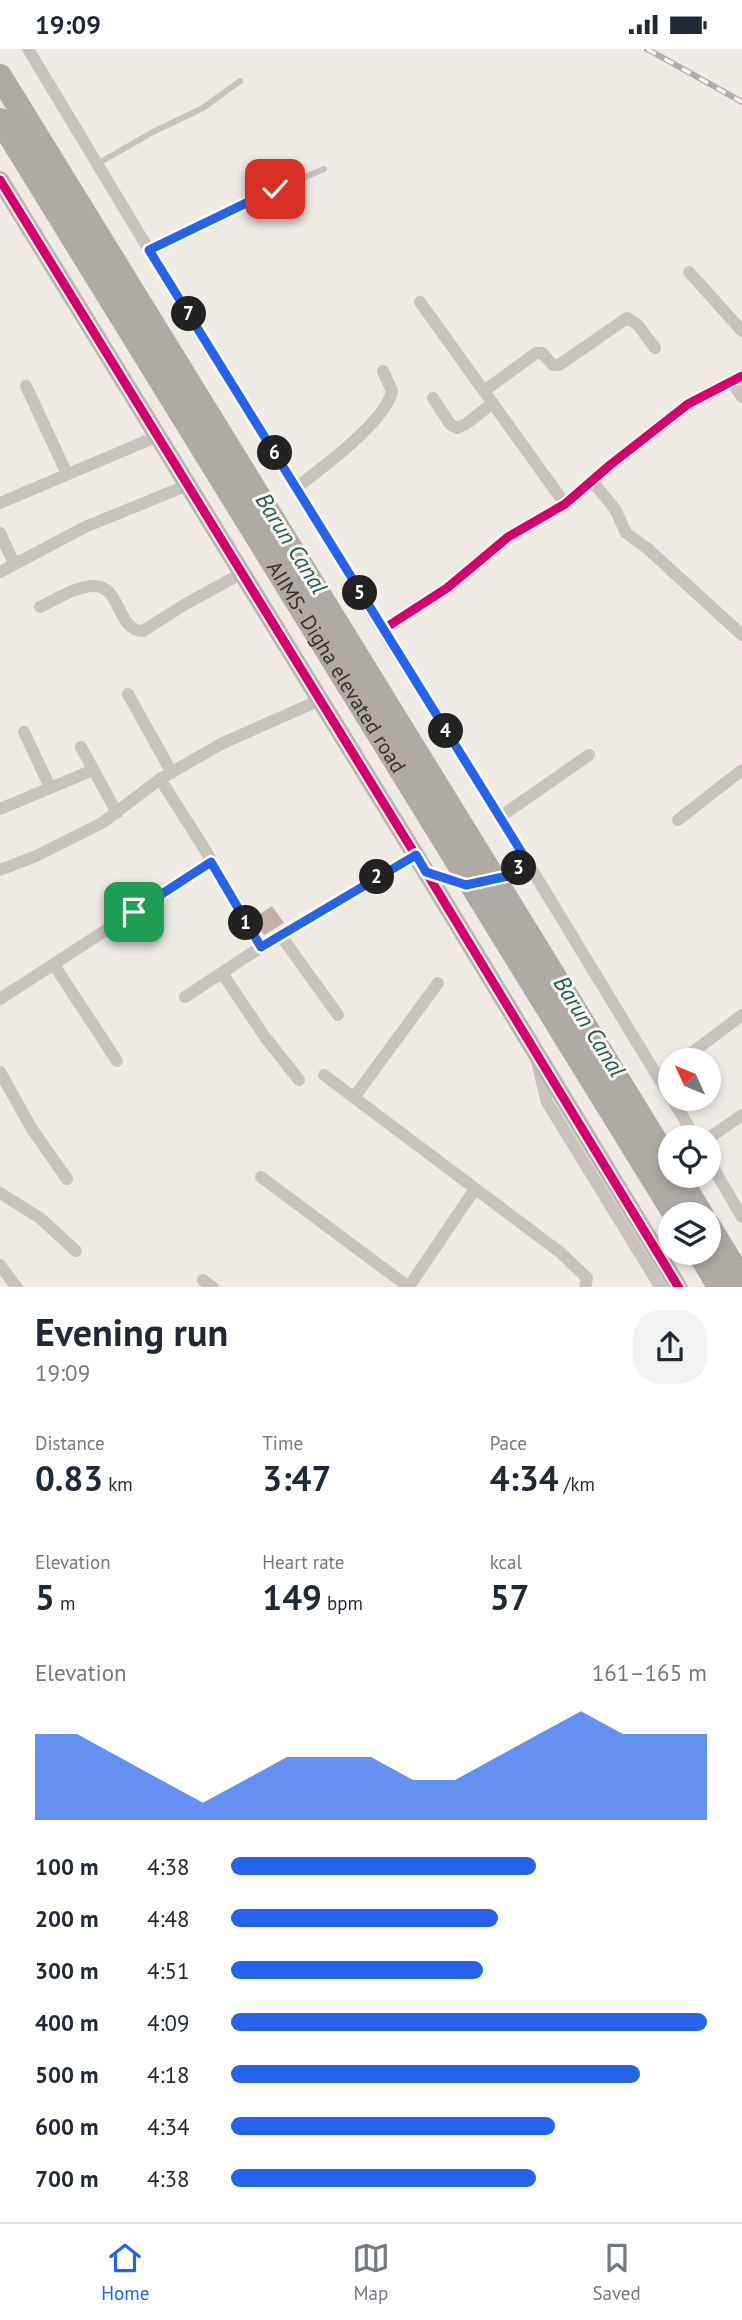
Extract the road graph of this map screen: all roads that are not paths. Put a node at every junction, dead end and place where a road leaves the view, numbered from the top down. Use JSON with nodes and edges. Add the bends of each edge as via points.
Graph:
{"nodes":[{"id":1,"x":28,"y":49,"type":"edge"},
{"id":2,"x":0,"y":76,"type":"edge"},
{"id":3,"x":240,"y":81,"type":"dead end"},
{"id":4,"x":0,"y":120,"type":"edge"},
{"id":5,"x":97,"y":164,"type":"junction"},
{"id":6,"x":324,"y":169,"type":"dead end"},
{"id":7,"x":0,"y":180,"type":"edge"},
{"id":8,"x":149,"y":250,"type":"junction"},
{"id":9,"x":688,"y":272,"type":"dead end"},
{"id":10,"x":420,"y":302,"type":"dead end"},
{"id":11,"x":742,"y":331,"type":"edge"},
{"id":12,"x":655,"y":348,"type":"dead end"},
{"id":13,"x":383,"y":371,"type":"dead end"},
{"id":14,"x":737,"y":379,"type":"edge"},
{"id":15,"x":26,"y":386,"type":"dead end"},
{"id":16,"x":484,"y":391,"type":"junction"},
{"id":17,"x":742,"y":397,"type":"edge"},
{"id":18,"x":433,"y":398,"type":"dead end"},
{"id":19,"x":493,"y":403,"type":"junction"},
{"id":20,"x":158,"y":436,"type":"junction"},
{"id":21,"x":67,"y":474,"type":"junction"},
{"id":22,"x":592,"y":481,"type":"junction"},
{"id":23,"x":188,"y":485,"type":"junction"},
{"id":24,"x":0,"y":487,"type":"edge"},
{"id":25,"x":298,"y":487,"type":"junction"},
{"id":26,"x":3,"y":502,"type":"edge"},
{"id":27,"x":565,"y":504,"type":"junction"},
{"id":28,"x":0,"y":533,"type":"edge"},
{"id":29,"x":14,"y":563,"type":"junction"},
{"id":30,"x":0,"y":572,"type":"edge"},
{"id":31,"x":243,"y":573,"type":"junction"},
{"id":32,"x":40,"y":607,"type":"dead end"},
{"id":33,"x":382,"y":630,"type":"junction"},
{"id":34,"x":742,"y":635,"type":"edge"},
{"id":35,"x":128,"y":694,"type":"dead end"},
{"id":36,"x":320,"y":700,"type":"junction"},
{"id":37,"x":24,"y":732,"type":"dead end"},
{"id":38,"x":81,"y":747,"type":"dead end"},
{"id":39,"x":589,"y":755,"type":"dead end"},
{"id":40,"x":742,"y":769,"type":"edge"},
{"id":41,"x":93,"y":770,"type":"junction"},
{"id":42,"x":166,"y":776,"type":"junction"},
{"id":43,"x":50,"y":787,"type":"junction"},
{"id":44,"x":0,"y":809,"type":"edge"},
{"id":45,"x":117,"y":813,"type":"junction"},
{"id":46,"x":500,"y":817,"type":"junction"},
{"id":47,"x":678,"y":820,"type":"dead end"},
{"id":48,"x":416,"y":855,"type":"junction"},
{"id":49,"x":527,"y":861,"type":"junction"},
{"id":50,"x":211,"y":862,"type":"junction"},
{"id":51,"x":0,"y":870,"type":"edge"},
{"id":52,"x":426,"y":872,"type":"junction"},
{"id":53,"x":281,"y":936,"type":"junction"},
{"id":54,"x":261,"y":947,"type":"junction"},
{"id":55,"x":54,"y":965,"type":"junction"},
{"id":56,"x":222,"y":973,"type":"junction"},
{"id":57,"x":438,"y":983,"type":"dead end"},
{"id":58,"x":185,"y":997,"type":"dead end"},
{"id":59,"x":0,"y":999,"type":"edge"},
{"id":60,"x":338,"y":1015,"type":"dead end"},
{"id":61,"x":742,"y":1015,"type":"edge"},
{"id":62,"x":533,"y":1047,"type":"junction"},
{"id":63,"x":698,"y":1048,"type":"edge"},
{"id":64,"x":117,"y":1061,"type":"dead end"},
{"id":65,"x":0,"y":1072,"type":"edge"},
{"id":66,"x":324,"y":1075,"type":"dead end"},
{"id":67,"x":658,"y":1077,"type":"edge"},
{"id":68,"x":299,"y":1080,"type":"dead end"},
{"id":69,"x":355,"y":1096,"type":"junction"},
{"id":70,"x":742,"y":1115,"type":"edge"},
{"id":71,"x":721,"y":1130,"type":"edge"},
{"id":72,"x":658,"y":1145,"type":"edge"},
{"id":73,"x":261,"y":1177,"type":"dead end"},
{"id":74,"x":67,"y":1179,"type":"dead end"},
{"id":75,"x":721,"y":1181,"type":"edge"},
{"id":76,"x":475,"y":1189,"type":"junction"},
{"id":77,"x":0,"y":1193,"type":"edge"},
{"id":78,"x":667,"y":1202,"type":"edge"},
{"id":79,"x":742,"y":1217,"type":"edge"},
{"id":80,"x":721,"y":1246,"type":"edge"},
{"id":81,"x":76,"y":1251,"type":"dead end"},
{"id":82,"x":0,"y":1265,"type":"edge"},
{"id":83,"x":706,"y":1265,"type":"edge"},
{"id":84,"x":742,"y":1280,"type":"edge"},
{"id":85,"x":17,"y":1287,"type":"edge"},
{"id":86,"x":409,"y":1287,"type":"edge"},
{"id":87,"x":585,"y":1287,"type":"edge"},
{"id":88,"x":661,"y":1287,"type":"edge"},
{"id":89,"x":679,"y":1287,"type":"edge"},
{"id":90,"x":720,"y":1287,"type":"edge"}],
"edges":[{"from":1,"to":5,"type":"street"},
{"from":2,"to":72,"type":"highway","name":"AIIMS- Digha elevated road","bridge":true},
{"from":3,"to":5,"type":"lane","via":[[203,108]]},
{"from":4,"to":78,"type":"highway","name":"AIIMS- Digha elevated road","bridge":true},
{"from":5,"to":8,"type":"street"},
{"from":6,"to":8,"type":"lane"},
{"from":7,"to":20,"type":"street"},
{"from":8,"to":25,"type":"street"},
{"from":9,"to":11,"type":"street"},
{"from":10,"to":16,"type":"street"},
{"from":12,"to":16,"type":"street","via":[[638,325],[627,319],[559,365],[536,353]]},
{"from":13,"to":25,"type":"street","via":[[391,391],[383,409]]},
{"from":14,"to":17,"type":"street"},
{"from":14,"to":22,"type":"street","via":[[688,404]]},
{"from":15,"to":21,"type":"street"},
{"from":16,"to":19,"type":"street"},
{"from":18,"to":19,"type":"street","via":[[457,428]]},
{"from":19,"to":27,"type":"street"},
{"from":20,"to":21,"type":"street"},
{"from":20,"to":23,"type":"street"},
{"from":21,"to":26,"type":"street"},
{"from":22,"to":27,"type":"street"},
{"from":22,"to":34,"type":"street","via":[[615,509],[626,533]]},
{"from":23,"to":29,"type":"street","via":[[85,527]]},
{"from":23,"to":31,"type":"street"},
{"from":24,"to":26,"type":"street"},
{"from":25,"to":33,"type":"street"},
{"from":27,"to":33,"type":"street","via":[[508,537],[447,587]]},
{"from":28,"to":29,"type":"street"},
{"from":29,"to":30,"type":"street"},
{"from":31,"to":32,"type":"street","via":[[143,631],[133,629],[114,597],[97,586]]},
{"from":31,"to":36,"type":"street"},
{"from":33,"to":46,"type":"street"},
{"from":35,"to":42,"type":"street"},
{"from":36,"to":42,"type":"street","via":[[223,743]]},
{"from":36,"to":48,"type":"street"},
{"from":37,"to":43,"type":"street"},
{"from":38,"to":41,"type":"street"},
{"from":39,"to":46,"type":"street"},
{"from":40,"to":47,"type":"street"},
{"from":41,"to":43,"type":"street"},
{"from":41,"to":45,"type":"street"},
{"from":42,"to":45,"type":"street"},
{"from":42,"to":50,"type":"street"},
{"from":43,"to":44,"type":"street"},
{"from":45,"to":51,"type":"street","via":[[82,834]]},
{"from":46,"to":49,"type":"street"},
{"from":48,"to":52,"type":"street"},
{"from":48,"to":53,"type":"street"},
{"from":49,"to":52,"type":"street","bridge":true,"via":[[508,876],[466,885]]},
{"from":49,"to":67,"type":"street"},
{"from":50,"to":54,"type":"street"},
{"from":50,"to":55,"type":"street"},
{"from":52,"to":62,"type":"street"},
{"from":53,"to":54,"type":"street"},
{"from":53,"to":60,"type":"street"},
{"from":54,"to":56,"type":"street"},
{"from":55,"to":59,"type":"street"},
{"from":55,"to":64,"type":"street"},
{"from":56,"to":58,"type":"street"},
{"from":56,"to":68,"type":"street"},
{"from":57,"to":69,"type":"street"},
{"from":61,"to":63,"type":"street"},
{"from":62,"to":88,"type":"street","via":[[547,1103]]},
{"from":62,"to":89,"type":"street"},
{"from":65,"to":74,"type":"street"},
{"from":66,"to":69,"type":"street"},
{"from":69,"to":76,"type":"street"},
{"from":70,"to":71,"type":"street"},
{"from":73,"to":86,"type":"street"},
{"from":75,"to":79,"type":"street"},
{"from":76,"to":86,"type":"street"},
{"from":76,"to":87,"type":"street","via":[[575,1264],[587,1278]]},
{"from":77,"to":81,"type":"street","via":[[40,1218]]},
{"from":80,"to":84,"type":"highway"},
{"from":82,"to":85,"type":"street"},
{"from":83,"to":90,"type":"highway"}]}
